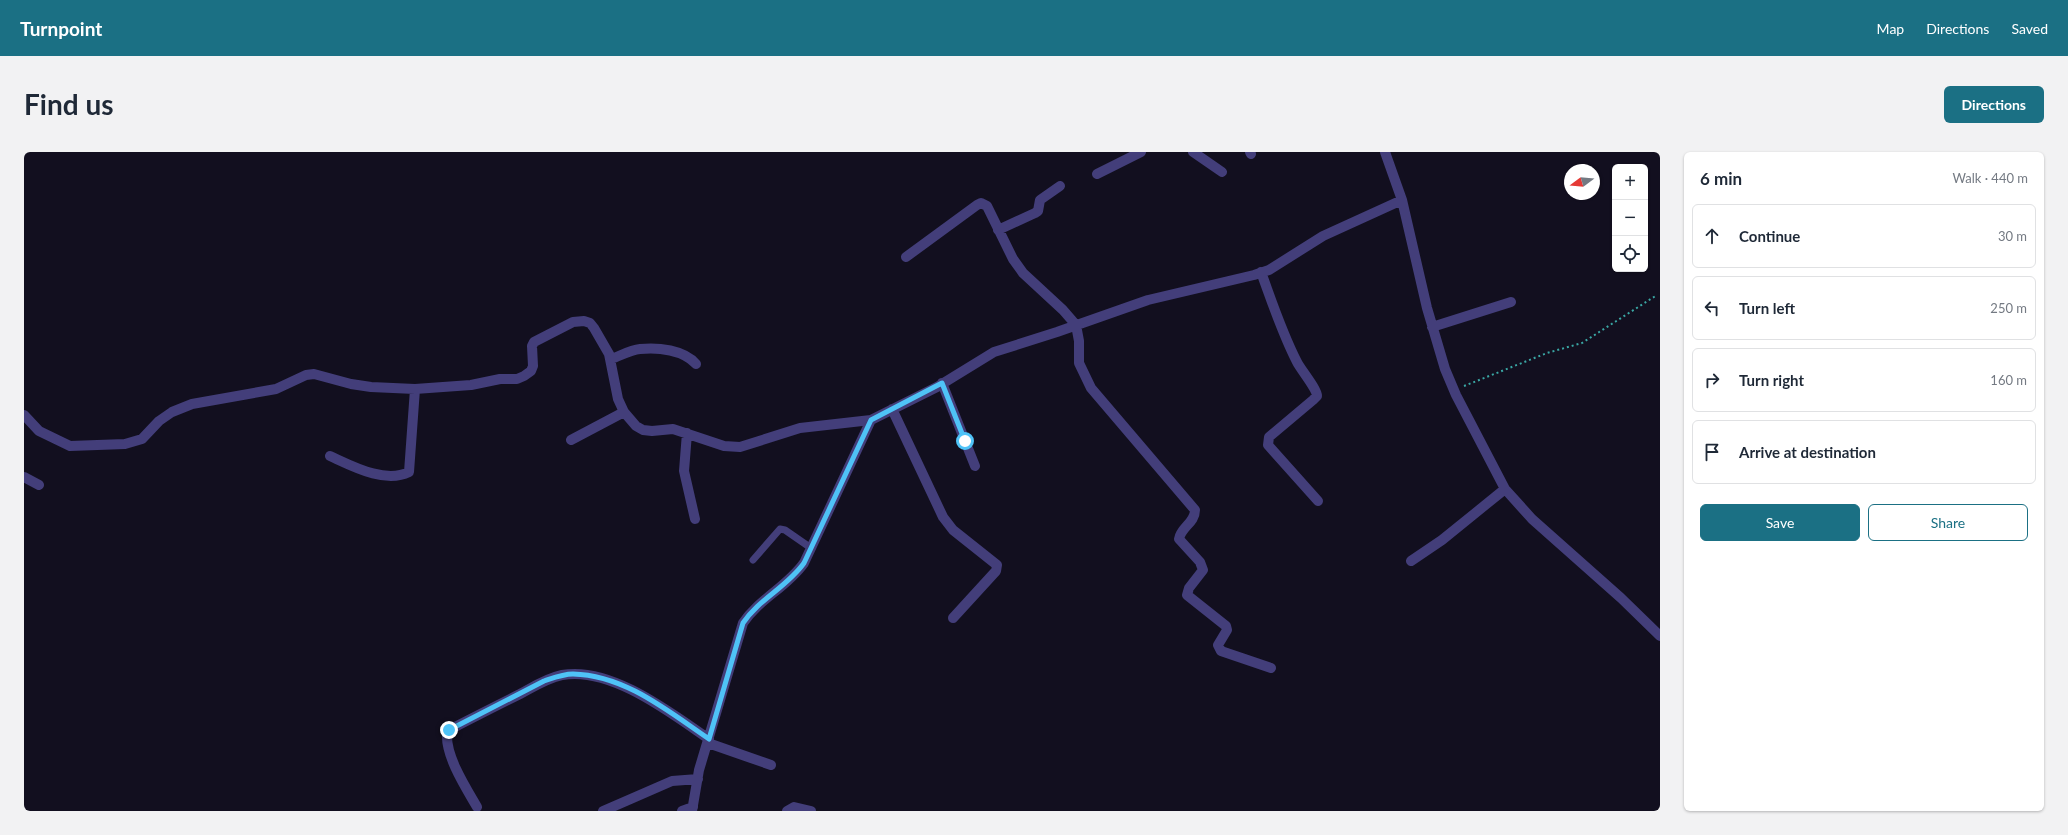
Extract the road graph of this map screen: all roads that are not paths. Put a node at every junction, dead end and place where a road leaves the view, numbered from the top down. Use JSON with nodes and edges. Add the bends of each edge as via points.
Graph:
{"nodes":[{"id":1,"x":1141,"y":152,"type":"edge"},
{"id":2,"x":1193,"y":152,"type":"edge"},
{"id":3,"x":1385,"y":152,"type":"edge"},
{"id":4,"x":1222,"y":172,"type":"dead end"},
{"id":5,"x":1098,"y":174,"type":"dead end"},
{"id":6,"x":1060,"y":186,"type":"dead end"},
{"id":7,"x":1402,"y":200,"type":"junction"},
{"id":8,"x":998,"y":230,"type":"junction"},
{"id":9,"x":906,"y":257,"type":"dead end"},
{"id":10,"x":1261,"y":272,"type":"junction"},
{"id":11,"x":1511,"y":302,"type":"dead end"},
{"id":12,"x":1076,"y":325,"type":"junction"},
{"id":13,"x":1432,"y":326,"type":"junction"},
{"id":14,"x":611,"y":359,"type":"junction"},
{"id":15,"x":696,"y":364,"type":"dead end"},
{"id":16,"x":942,"y":383,"type":"junction"},
{"id":17,"x":415,"y":388,"type":"junction"},
{"id":18,"x":892,"y":409,"type":"junction"},
{"id":19,"x":624,"y":412,"type":"junction"},
{"id":20,"x":24,"y":415,"type":"edge"},
{"id":21,"x":871,"y":420,"type":"junction"},
{"id":22,"x":687,"y":433,"type":"junction"},
{"id":23,"x":571,"y":440,"type":"dead end"},
{"id":24,"x":330,"y":456,"type":"dead end"},
{"id":25,"x":975,"y":466,"type":"dead end"},
{"id":26,"x":24,"y":477,"type":"edge"},
{"id":27,"x":39,"y":485,"type":"dead end"},
{"id":28,"x":1505,"y":488,"type":"junction"},
{"id":29,"x":1318,"y":501,"type":"dead end"},
{"id":30,"x":695,"y":519,"type":"dead end"},
{"id":31,"x":811,"y":548,"type":"junction"},
{"id":32,"x":753,"y":560,"type":"dead end"},
{"id":33,"x":1411,"y":561,"type":"dead end"},
{"id":34,"x":953,"y":618,"type":"dead end"},
{"id":35,"x":1660,"y":636,"type":"edge"},
{"id":36,"x":1270,"y":668,"type":"dead end"},
{"id":37,"x":709,"y":741,"type":"junction"},
{"id":38,"x":771,"y":765,"type":"dead end"},
{"id":39,"x":698,"y":779,"type":"junction"},
{"id":40,"x":477,"y":807,"type":"dead end"},
{"id":41,"x":693,"y":809,"type":"edge"},
{"id":42,"x":603,"y":811,"type":"edge"},
{"id":43,"x":682,"y":811,"type":"edge"},
{"id":44,"x":787,"y":811,"type":"edge"},
{"id":45,"x":811,"y":811,"type":"edge"}],
"edges":[{"from":1,"to":5,"type":"street"},
{"from":2,"to":4,"type":"street"},
{"from":3,"to":7,"type":"street"},
{"from":6,"to":8,"type":"street","via":[[1040,200],[1038,211]]},
{"from":7,"to":10,"type":"street","via":[[1323,236]]},
{"from":7,"to":13,"type":"street"},
{"from":8,"to":9,"type":"street","via":[[987,206],[981,203]]},
{"from":8,"to":12,"type":"street","via":[[1023,273]]},
{"from":10,"to":12,"type":"street","via":[[1148,300]]},
{"from":10,"to":29,"type":"street","via":[[1289,345],[1306,379],[1317,392],[1313,400],[1269,437],[1268,445]]},
{"from":11,"to":13,"type":"street"},
{"from":12,"to":16,"type":"street","via":[[994,352]]},
{"from":12,"to":36,"type":"street","via":[[1079,363],[1086,381],[1195,510],[1193,520],[1181,532],[1179,539],[1200,562],[1203,570],[1189,588],[1187,595],[1226,626],[1227,630],[1218,645],[1221,651]]},
{"from":13,"to":28,"type":"street","via":[[1454,390]]},
{"from":14,"to":15,"type":"street","via":[[640,349],[655,349],[683,354]]},
{"from":14,"to":17,"type":"street","via":[[590,323],[578,321],[534,342],[533,366],[524,376],[471,385]]},
{"from":14,"to":19,"type":"street","via":[[618,399]]},
{"from":16,"to":18,"type":"street"},
{"from":16,"to":25,"type":"street"},
{"from":17,"to":20,"type":"street","via":[[371,387],[314,374],[306,375],[276,388],[192,404],[158,421],[142,439],[135,442],[87,447],[70,446],[55,440],[39,431]]},
{"from":17,"to":24,"type":"street","via":[[409,472],[399,476],[380,474]]},
{"from":18,"to":21,"type":"street"},
{"from":18,"to":34,"type":"street","via":[[943,517],[954,530],[997,565],[996,571]]},
{"from":19,"to":22,"type":"street","via":[[643,430],[673,428]]},
{"from":19,"to":23,"type":"street"},
{"from":21,"to":22,"type":"street","via":[[800,428],[740,447],[724,446]]},
{"from":21,"to":31,"type":"street"},
{"from":22,"to":30,"type":"street","via":[[684,471]]},
{"from":26,"to":27,"type":"street"},
{"from":28,"to":33,"type":"street","via":[[1442,540]]},
{"from":28,"to":35,"type":"street","via":[[1532,519]]},
{"from":31,"to":32,"type":"lane","via":[[780,529]]},
{"from":31,"to":37,"type":"street","via":[[795,575],[754,609],[743,623]]},
{"from":37,"to":38,"type":"street"},
{"from":37,"to":39,"type":"street"},
{"from":37,"to":40,"type":"street","via":[[646,697],[622,685],[591,676],[560,676],[544,681],[455,727],[447,734],[448,746]]},
{"from":39,"to":41,"type":"street"},
{"from":39,"to":42,"type":"street","via":[[672,781]]},
{"from":41,"to":43,"type":"street"},
{"from":44,"to":45,"type":"street","via":[[794,807]]}]}
